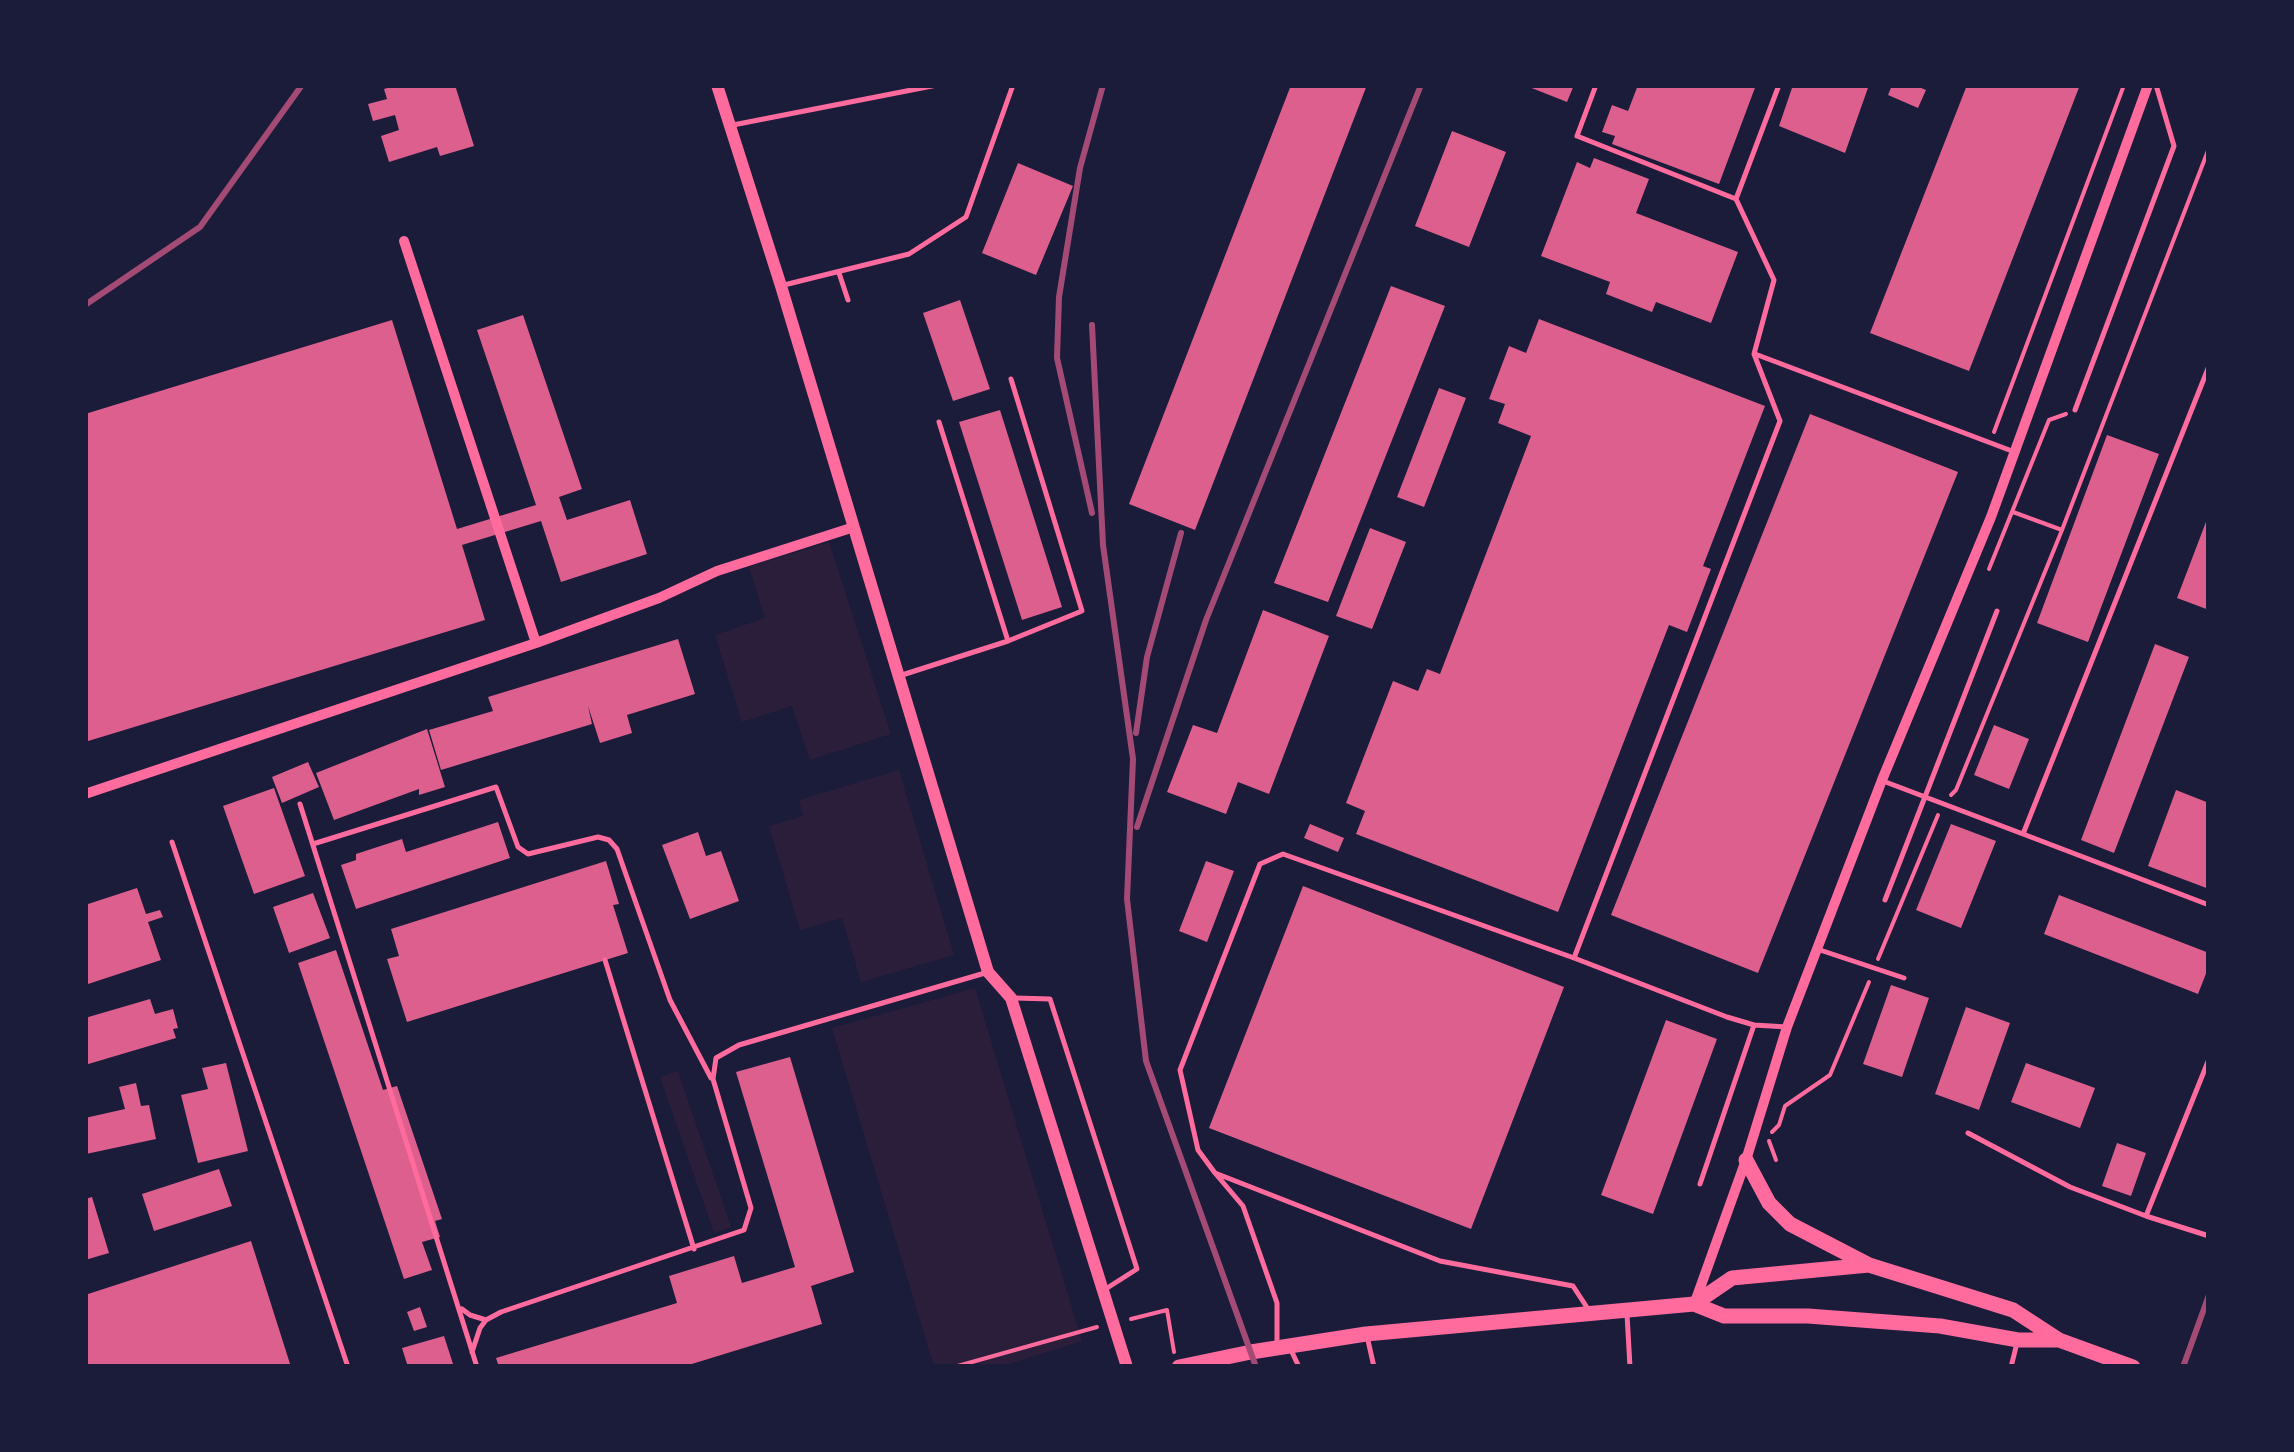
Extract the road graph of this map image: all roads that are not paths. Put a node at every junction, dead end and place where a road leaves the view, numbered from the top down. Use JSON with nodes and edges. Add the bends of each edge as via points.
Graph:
{"nodes":[{"id":1,"x":717,"y":85,"type":"edge"},
{"id":2,"x":938,"y":85,"type":"edge"},
{"id":3,"x":1013,"y":85,"type":"edge"},
{"id":4,"x":1596,"y":85,"type":"edge"},
{"id":5,"x":1778,"y":85,"type":"edge"},
{"id":6,"x":2148,"y":85,"type":"edge"},
{"id":7,"x":2156,"y":85,"type":"edge"},
{"id":8,"x":730,"y":126,"type":"junction"},
{"id":9,"x":1736,"y":198,"type":"junction"},
{"id":10,"x":404,"y":241,"type":"dead end"},
{"id":11,"x":839,"y":272,"type":"junction"},
{"id":12,"x":781,"y":286,"type":"junction"},
{"id":13,"x":848,"y":300,"type":"dead end"},
{"id":14,"x":1754,"y":354,"type":"junction"},
{"id":15,"x":2209,"y":366,"type":"edge"},
{"id":16,"x":1011,"y":379,"type":"dead end"},
{"id":17,"x":2075,"y":410,"type":"road end"},
{"id":18,"x":940,"y":422,"type":"dead end"},
{"id":19,"x":2014,"y":452,"type":"junction"},
{"id":20,"x":852,"y":528,"type":"junction"},
{"id":21,"x":1997,"y":611,"type":"dead end"},
{"id":22,"x":1008,"y":641,"type":"junction"},
{"id":23,"x":536,"y":643,"type":"junction"},
{"id":24,"x":897,"y":677,"type":"junction"},
{"id":25,"x":1882,"y":780,"type":"junction"},
{"id":26,"x":85,"y":794,"type":"edge"},
{"id":27,"x":1924,"y":796,"type":"junction"},
{"id":28,"x":300,"y":804,"type":"dead end"},
{"id":29,"x":2022,"y":834,"type":"junction"},
{"id":30,"x":172,"y":842,"type":"dead end"},
{"id":31,"x":313,"y":844,"type":"junction"},
{"id":32,"x":1885,"y":900,"type":"dead end"},
{"id":33,"x":2209,"y":905,"type":"edge"},
{"id":34,"x":1816,"y":949,"type":"junction"},
{"id":35,"x":1574,"y":958,"type":"junction"},
{"id":36,"x":605,"y":960,"type":"dead end"},
{"id":37,"x":988,"y":972,"type":"junction"},
{"id":38,"x":1904,"y":978,"type":"dead end"},
{"id":39,"x":1010,"y":998,"type":"junction"},
{"id":40,"x":1754,"y":1025,"type":"junction"},
{"id":41,"x":1787,"y":1027,"type":"junction"},
{"id":42,"x":2209,"y":1059,"type":"edge"},
{"id":43,"x":714,"y":1084,"type":"junction"},
{"id":44,"x":1968,"y":1133,"type":"dead end"},
{"id":45,"x":1746,"y":1160,"type":"junction"},
{"id":46,"x":1215,"y":1173,"type":"junction"},
{"id":47,"x":1700,"y":1184,"type":"dead end"},
{"id":48,"x":2146,"y":1216,"type":"junction"},
{"id":49,"x":2209,"y":1236,"type":"edge"},
{"id":50,"x":694,"y":1249,"type":"junction"},
{"id":51,"x":1869,"y":1265,"type":"junction"},
{"id":52,"x":1104,"y":1290,"type":"junction"},
{"id":53,"x":1694,"y":1304,"type":"junction"},
{"id":54,"x":459,"y":1306,"type":"junction"},
{"id":55,"x":1627,"y":1312,"type":"junction"},
{"id":56,"x":1591,"y":1314,"type":"junction"},
{"id":57,"x":486,"y":1320,"type":"junction"},
{"id":58,"x":1366,"y":1334,"type":"junction"},
{"id":59,"x":2018,"y":1340,"type":"junction"},
{"id":60,"x":2059,"y":1340,"type":"junction"},
{"id":61,"x":1284,"y":1348,"type":"junction"},
{"id":62,"x":472,"y":1352,"type":"junction"},
{"id":63,"x":348,"y":1367,"type":"edge"},
{"id":64,"x":476,"y":1367,"type":"edge"},
{"id":65,"x":1127,"y":1367,"type":"edge"},
{"id":66,"x":1178,"y":1367,"type":"edge"},
{"id":67,"x":1298,"y":1367,"type":"edge"},
{"id":68,"x":1374,"y":1367,"type":"edge"},
{"id":69,"x":1630,"y":1367,"type":"edge"},
{"id":70,"x":2011,"y":1367,"type":"edge"},
{"id":71,"x":2134,"y":1367,"type":"edge"}],
"edges":[{"from":1,"to":8,"type":"street"},
{"from":2,"to":8,"type":"lane"},
{"from":3,"to":11,"type":"lane","via":[[966,216],[909,254]]},
{"from":4,"to":9,"type":"lane","via":[[1577,136]]},
{"from":5,"to":9,"type":"lane"},
{"from":6,"to":19,"type":"street"},
{"from":7,"to":17,"type":"lane","via":[[2174,146]]},
{"from":8,"to":12,"type":"street"},
{"from":9,"to":14,"type":"lane","via":[[1774,280]]},
{"from":10,"to":23,"type":"street"},
{"from":11,"to":12,"type":"lane"},
{"from":11,"to":13,"type":"lane"},
{"from":12,"to":20,"type":"street"},
{"from":14,"to":19,"type":"lane"},
{"from":14,"to":35,"type":"lane","via":[[1780,421]]},
{"from":15,"to":29,"type":"lane"},
{"from":16,"to":22,"type":"lane","via":[[1082,611]]},
{"from":18,"to":22,"type":"lane"},
{"from":19,"to":25,"type":"street"},
{"from":20,"to":23,"type":"street","via":[[718,571]]},
{"from":20,"to":24,"type":"street"},
{"from":21,"to":27,"type":"lane"},
{"from":22,"to":24,"type":"lane"},
{"from":23,"to":26,"type":"street"},
{"from":24,"to":37,"type":"street"},
{"from":25,"to":27,"type":"lane"},
{"from":25,"to":34,"type":"street"},
{"from":27,"to":29,"type":"lane"},
{"from":27,"to":32,"type":"lane"},
{"from":28,"to":31,"type":"lane"},
{"from":29,"to":33,"type":"lane"},
{"from":30,"to":63,"type":"lane"},
{"from":31,"to":43,"type":"lane","via":[[496,788],[518,847],[528,854],[598,836],[609,840],[670,1000]]},
{"from":31,"to":54,"type":"lane"},
{"from":34,"to":38,"type":"lane"},
{"from":34,"to":41,"type":"street"},
{"from":35,"to":40,"type":"lane"},
{"from":35,"to":46,"type":"lane","via":[[1283,854],[1260,864],[1180,1070],[1198,1150]]},
{"from":36,"to":50,"type":"lane"},
{"from":37,"to":39,"type":"street"},
{"from":37,"to":43,"type":"lane","via":[[739,1045],[716,1058]]},
{"from":39,"to":52,"type":"street"},
{"from":39,"to":52,"type":"lane","via":[[1050,999],[1091,1125],[1137,1269]]},
{"from":40,"to":41,"type":"lane"},
{"from":40,"to":47,"type":"lane"},
{"from":41,"to":45,"type":"street"},
{"from":42,"to":48,"type":"lane"},
{"from":43,"to":50,"type":"lane","via":[[751,1208],[744,1230]]},
{"from":44,"to":48,"type":"lane","via":[[2070,1188]]},
{"from":45,"to":51,"type":"main road","via":[[1768,1203],[1790,1224]]},
{"from":45,"to":53,"type":"street"},
{"from":46,"to":56,"type":"lane","via":[[1440,1261],[1573,1286]]},
{"from":46,"to":61,"type":"lane","via":[[1244,1206],[1277,1302]]},
{"from":48,"to":49,"type":"lane"},
{"from":50,"to":57,"type":"lane"},
{"from":51,"to":53,"type":"main road","via":[[1732,1278]]},
{"from":51,"to":60,"type":"main road","via":[[2013,1310]]},
{"from":52,"to":65,"type":"street"},
{"from":53,"to":55,"type":"main road"},
{"from":53,"to":59,"type":"main road","via":[[1724,1316],[1940,1326]]},
{"from":54,"to":57,"type":"lane"},
{"from":54,"to":62,"type":"lane"},
{"from":55,"to":56,"type":"main road"},
{"from":55,"to":69,"type":"lane"},
{"from":56,"to":58,"type":"main road"},
{"from":57,"to":62,"type":"lane"},
{"from":58,"to":61,"type":"main road"},
{"from":58,"to":68,"type":"lane"},
{"from":59,"to":60,"type":"main road"},
{"from":59,"to":70,"type":"lane"},
{"from":60,"to":71,"type":"main road"},
{"from":61,"to":66,"type":"main road"},
{"from":61,"to":67,"type":"lane"},
{"from":62,"to":64,"type":"lane"}]}
